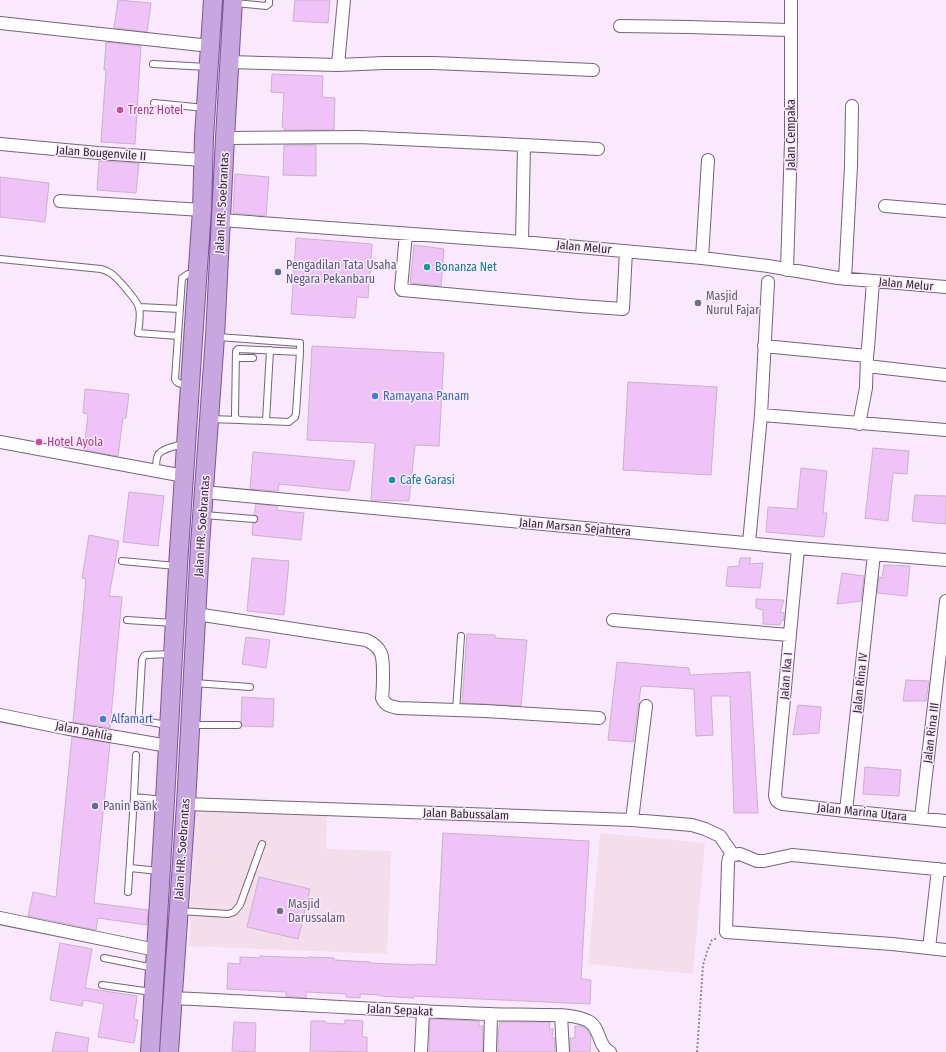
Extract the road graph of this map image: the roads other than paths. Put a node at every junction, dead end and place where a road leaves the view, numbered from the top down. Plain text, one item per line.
1 (213, 0) edge
2 (269, 0) edge
3 (344, 0) edge
4 (791, 0) edge
5 (233, 2) edge
6 (0, 23) edge
7 (620, 26) dead end
8 (790, 30) junction
9 (210, 46) junction
10 (229, 62) junction
11 (153, 64) dead end
12 (338, 65) junction
13 (209, 67) junction
14 (593, 70) dead end
15 (154, 103) dead end
16 (852, 106) dead end
17 (206, 108) junction
18 (225, 138) junction
19 (0, 144) edge
20 (524, 145) junction
21 (598, 149) dead end
22 (203, 160) junction
23 (708, 160) dead end
24 (60, 201) dead end
25 (885, 206) dead end
26 (202, 210) junction
27 (946, 212) edge
28 (221, 220) junction
29 (406, 234) junction
30 (522, 242) junction
31 (626, 251) junction
32 (702, 258) junction
33 (0, 259) edge
34 (788, 270) junction
35 (198, 274) junction
36 (844, 279) junction
37 (873, 281) junction
38 (768, 282) dead end
39 (946, 287) edge
40 (140, 307) junction
41 (180, 309) junction
42 (178, 336) junction
43 (214, 337) junction
44 (764, 346) junction
45 (270, 350) junction
46 (300, 352) junction
47 (236, 358) junction
48 (253, 358) dead end
49 (867, 361) junction
50 (946, 375) edge
51 (190, 385) junction
52 (760, 415) junction
53 (209, 418) junction
54 (239, 420) junction
55 (266, 421) junction
56 (859, 424) junction
57 (946, 430) edge
58 (0, 442) edge
59 (186, 443) junction
60 (156, 471) junction
61 (184, 476) junction
62 (204, 492) junction
63 (202, 515) junction
64 (254, 519) dead end
65 (749, 543) junction
66 (798, 548) junction
67 (874, 554) junction
68 (946, 560) edge
69 (122, 561) dead end
70 (178, 566) junction
71 (946, 601) edge
72 (196, 614) junction
73 (128, 620) dead end
74 (614, 620) dead end
75 (175, 623) junction
76 (789, 634) junction
77 (461, 636) dead end
78 (173, 654) junction
79 (250, 687) dead end
80 (192, 690) junction
81 (171, 695) junction
82 (646, 706) dead end
83 (456, 711) junction
84 (0, 715) edge
85 (599, 718) dead end
86 (169, 725) junction
87 (190, 725) junction
88 (238, 725) dead end
89 (168, 746) junction
90 (189, 747) junction
91 (136, 755) dead end
92 (134, 797) junction
93 (165, 800) junction
94 (778, 802) joint
95 (186, 804) junction
96 (846, 811) junction
97 (921, 818) junction
98 (632, 820) junction
99 (946, 821) edge
100 (262, 844) dead end
101 (734, 855) junction
102 (130, 868) junction
103 (942, 869) edge
104 (161, 871) junction
105 (128, 892) dead end
106 (178, 911) junction
107 (0, 918) edge
108 (929, 948) junction
109 (156, 950) junction
110 (946, 950) edge
111 (104, 958) dead end
112 (156, 969) junction
113 (102, 984) dead end
114 (154, 992) junction
115 (172, 998) junction
116 (423, 1011) junction
117 (491, 1014) junction
118 (562, 1015) junction
119 (150, 1052) edge
120 (169, 1052) edge
121 (421, 1052) edge
122 (490, 1052) edge
123 (563, 1052) edge
124 (610, 1052) edge

1 - 9 main road, Jalan HR. Soebrantas
2 - 5 lane
3 - 12 street
4 - 8 street, Jalan Cempaka
5 - 10 main road, Jalan HR. Soebrantas
6 - 9 street
7 - 8 street
8 - 34 street, Jalan Cempaka
9 - 13 main road, Jalan HR. Soebrantas
10 - 12 street
10 - 18 main road, Jalan HR. Soebrantas
11 - 13 lane
12 - 14 street
13 - 17 main road, Jalan HR. Soebrantas
15 - 17 lane
16 - 36 street
17 - 22 main road, Jalan HR. Soebrantas
18 - 20 street
18 - 28 main road, Jalan HR. Soebrantas
19 - 22 street, Jalan Bougenvile II
20 - 21 street
20 - 30 street
22 - 26 main road, Jalan HR. Soebrantas
23 - 32 street
24 - 26 street
25 - 27 street
26 - 35 main road, Jalan HR. Soebrantas
28 - 29 street, Jalan Melur
28 - 43 main road, Jalan HR. Soebrantas
29 - 30 street, Jalan Melur
29 - 31 street
30 - 31 street, Jalan Melur
31 - 32 street, Jalan Melur
32 - 34 street, Jalan Melur
33 - 40 lane
34 - 36 street, Jalan Melur
35 - 41 lane
35 - 51 main road, Jalan HR. Soebrantas
36 - 37 street, Jalan Melur
37 - 39 street, Jalan Melur
37 - 49 street
38 - 44 street
40 - 41 lane
40 - 42 lane
41 - 42 lane
42 - 51 lane
43 - 46 lane
43 - 53 main road, Jalan HR. Soebrantas
44 - 49 street
44 - 52 street
45 - 46 lane
45 - 47 lane
45 - 55 lane
46 - 55 lane
47 - 48 lane
47 - 54 lane
49 - 50 street
49 - 56 street
51 - 59 main road, Jalan HR. Soebrantas
52 - 56 street
52 - 65 street
53 - 54 lane
53 - 62 main road, Jalan HR. Soebrantas
54 - 55 lane
56 - 57 street
58 - 60 street
59 - 60 lane
59 - 61 main road, Jalan HR. Soebrantas
60 - 61 street
61 - 70 main road, Jalan HR. Soebrantas
62 - 63 main road, Jalan HR. Soebrantas
62 - 65 street, Jalan Marsan Sejahtera
63 - 64 lane
63 - 72 main road, Jalan HR. Soebrantas
65 - 66 street, Jalan Marsan Sejahtera
66 - 67 street, Jalan Marsan Sejahtera
66 - 76 street, Jalan Ika I
67 - 68 street, Jalan Marsan Sejahtera
67 - 96 street, Jalan Rina IV
69 - 70 lane
70 - 75 main road, Jalan HR. Soebrantas
71 - 97 street, Jalan Rina III
72 - 80 main road, Jalan HR. Soebrantas
72 - 83 street
73 - 75 lane
74 - 76 street
75 - 78 main road, Jalan HR. Soebrantas
76 - 94 street, Jalan Ika I
77 - 83 lane
78 - 81 main road, Jalan HR. Soebrantas
78 - 86 lane
79 - 80 lane
80 - 81 main road
80 - 87 main road, Jalan HR. Soebrantas
81 - 86 main road, Jalan HR. Soebrantas
82 - 98 street
83 - 85 street
84 - 89 street, Jalan Dahlia
86 - 89 main road, Jalan HR. Soebrantas
87 - 88 lane
87 - 90 main road, Jalan HR. Soebrantas
89 - 90 main road
89 - 93 main road, Jalan HR. Soebrantas
90 - 95 main road, Jalan HR. Soebrantas
91 - 92 lane
92 - 93 lane
92 - 102 lane
93 - 104 main road, Jalan HR. Soebrantas
94 - 96 street, Jalan Marina Utara
95 - 98 street, Jalan Babussalam
95 - 106 main road, Jalan HR. Soebrantas
96 - 97 street, Jalan Marina Utara
97 - 99 street, Jalan Marina Utara
98 - 101 street, Jalan Babussalam
100 - 106 lane
101 - 103 street
101 - 108 street
102 - 104 lane
102 - 105 lane
103 - 108 street
104 - 109 main road, Jalan HR. Soebrantas
106 - 115 main road, Jalan HR. Soebrantas
107 - 109 street
108 - 110 street
109 - 112 main road, Jalan HR. Soebrantas
111 - 112 lane
112 - 114 main road, Jalan HR. Soebrantas
113 - 114 lane
114 - 119 main road, Jalan HR. Soebrantas
115 - 116 street, Jalan Sepakat
115 - 120 main road, Jalan HR. Soebrantas
116 - 117 street, Jalan Sepakat
116 - 121 street
117 - 118 street, Jalan Sepakat
117 - 122 street
118 - 123 street
118 - 124 street, Jalan Sepakat

